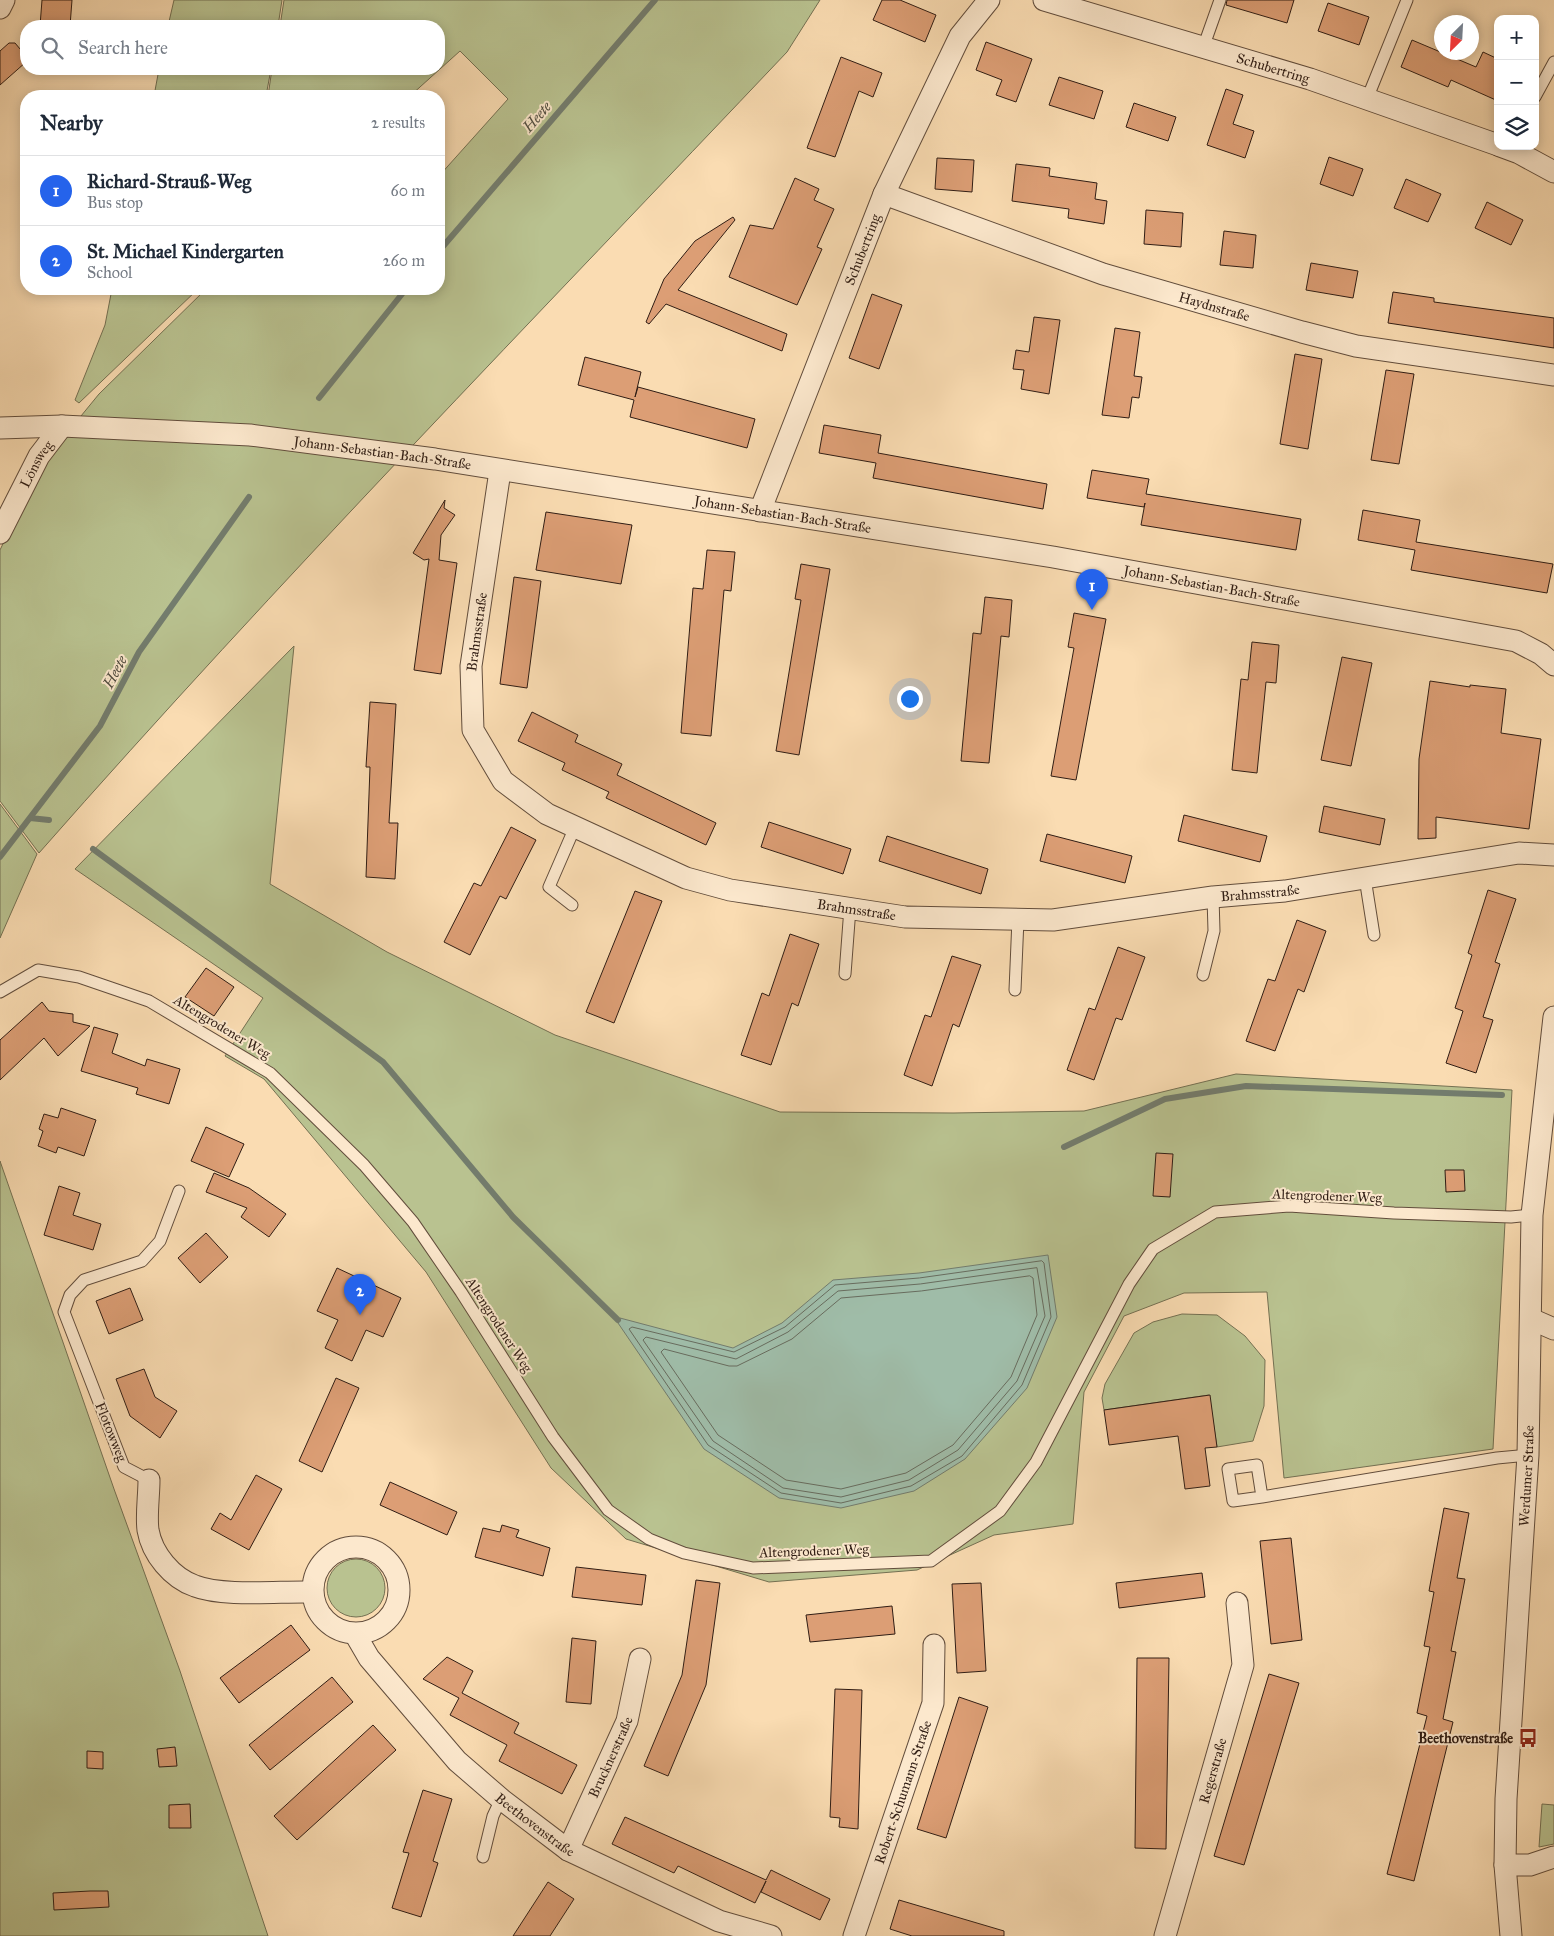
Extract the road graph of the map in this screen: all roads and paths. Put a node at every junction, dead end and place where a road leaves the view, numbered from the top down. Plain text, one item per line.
1 (4, 0) edge
2 (989, 0) edge
3 (1044, 0) edge
4 (1220, 0) edge
5 (1407, 0) edge
6 (0, 8) edge
7 (1203, 48) junction
8 (1554, 62) edge
9 (1539, 90) edge
10 (1367, 99) junction
11 (1494, 143) edge
12 (1510, 150) edge
13 (1554, 172) edge
14 (884, 194) junction
15 (1554, 375) edge
16 (62, 426) junction
17 (0, 428) edge
18 (500, 471) junction
19 (760, 511) junction
20 (0, 533) edge
21 (1554, 665) edge
22 (574, 827) junction
23 (1554, 855) edge
24 (1365, 878) junction
25 (1214, 897) junction
26 (572, 905) dead end
27 (850, 908) junction
28 (1018, 919) junction
29 (1374, 935) dead end
30 (845, 974) dead end
31 (1203, 975) dead end
32 (1015, 990) dead end
33 (0, 992) edge
34 (1554, 1017) edge
35 (179, 1191) dead end
36 (1532, 1215) junction
37 (1530, 1319) junction
38 (1554, 1330) edge
39 (1528, 1455) junction
40 (149, 1480) joint
41 (1262, 1497) dead end
42 (312, 1592) junction
43 (1237, 1603) dead end
44 (355, 1634) junction
45 (934, 1644) dead end
46 (640, 1659) dead end
47 (500, 1799) junction
48 (568, 1850) junction
49 (483, 1856) dead end
50 (1554, 1856) edge
51 (1505, 1865) junction
52 (771, 1936) edge
53 (854, 1936) edge
54 (1165, 1936) edge
55 (1511, 1936) edge

1 - 6 street
2 - 14 street, Schubertring
3 - 7 street, Schubertring
4 - 7 lane
5 - 10 lane
7 - 10 street, Schubertring
8 - 9 lane
10 - 11 street, Schubertring
12 - 13 street, Schubertring
14 - 15 street, Haydnstraße
14 - 19 street, Schubertring
16 - 17 street, Johann-Sebastian-Bach-Straße
16 - 18 street, Johann-Sebastian-Bach-Straße
16 - 20 street, Lönsweg
18 - 19 street, Johann-Sebastian-Bach-Straße
18 - 22 street, Brahmsstraße
19 - 21 street, Johann-Sebastian-Bach-Straße
22 - 26 lane
22 - 27 street, Brahmsstraße
23 - 24 street, Brahmsstraße
24 - 25 street, Brahmsstraße
24 - 29 lane
25 - 28 street, Brahmsstraße
25 - 31 lane
27 - 28 street, Brahmsstraße
27 - 30 lane
28 - 32 lane
33 - 36 lane, Altengrodener Weg
34 - 36 street, Werdumer Straße
35 - 40 lane, Flotowweg
36 - 37 street, Werdumer Straße
37 - 38 street
37 - 39 street, Werdumer Straße
39 - 41 lane
39 - 51 street, Werdumer Straße
40 - 42 street, Flotowweg
42 - 44 street
42 - 44 street
43 - 54 street, Regerstraße
44 - 47 street, Beethovenstraße
45 - 53 street, Robert-Schumann-Straße
46 - 48 street, Brucknerstraße
47 - 48 street, Beethovenstraße
47 - 49 lane
48 - 52 street, Beethovenstraße
50 - 51 street
51 - 55 street, Werdumer Straße

